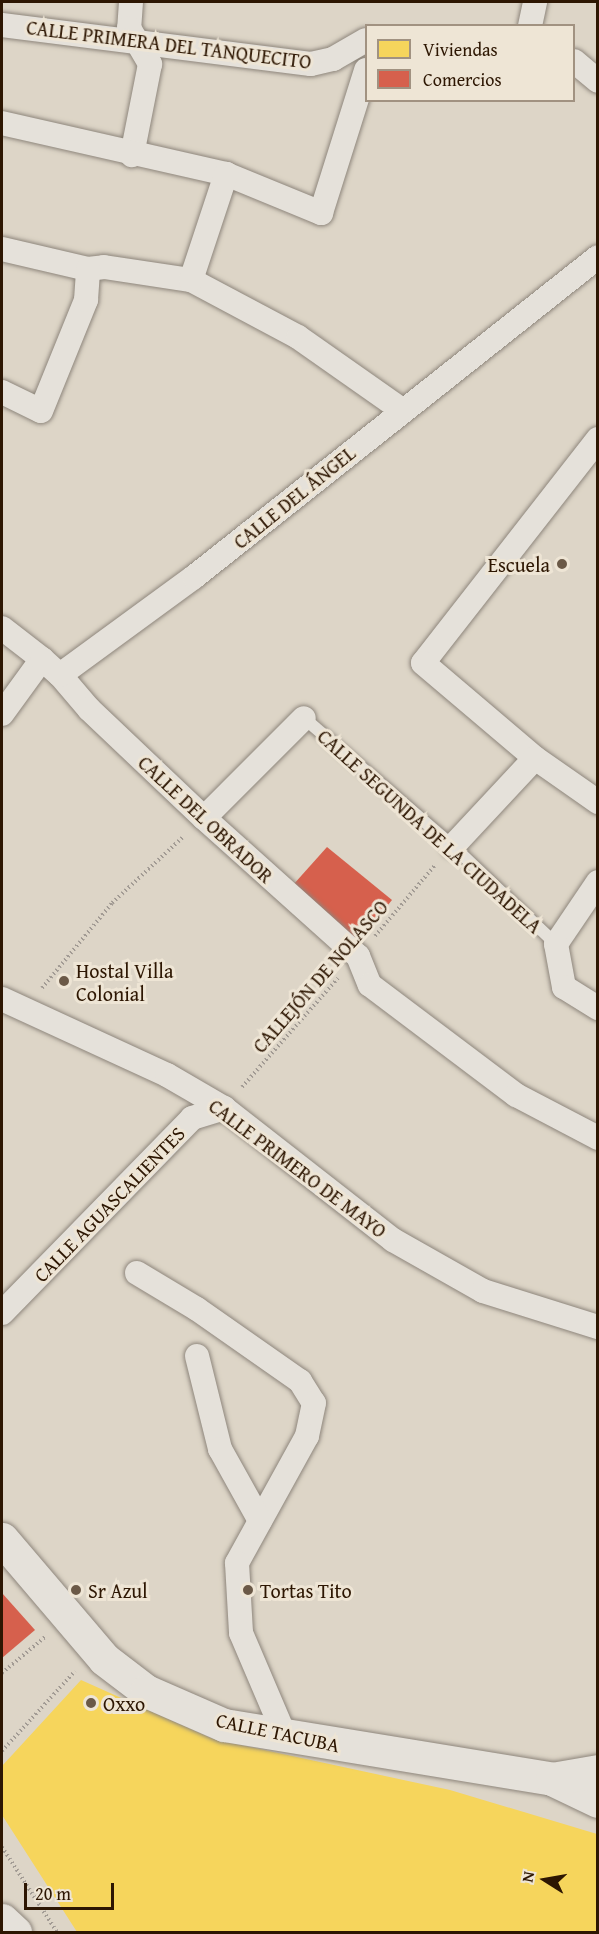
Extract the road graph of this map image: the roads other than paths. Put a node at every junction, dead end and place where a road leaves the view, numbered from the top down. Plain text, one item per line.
1 (131, 2) edge
2 (535, 2) edge
3 (530, 24) edge
4 (2, 25) edge
5 (365, 41) edge
6 (140, 44) junction
7 (575, 63) edge
8 (365, 73) edge
9 (597, 81) edge
10 (2, 123) edge
11 (132, 155) junction
12 (226, 174) junction
13 (2, 249) edge
14 (597, 257) edge
15 (88, 269) junction
16 (191, 280) junction
17 (2, 392) edge
18 (402, 410) junction
19 (597, 439) edge
20 (2, 628) edge
21 (42, 658) junction
22 (60, 675) junction
23 (2, 714) edge
24 (304, 718) joint
25 (534, 758) junction
26 (597, 802) edge
27 (204, 818) junction
28 (453, 846) junction
29 (597, 882) edge
30 (556, 944) junction
31 (2, 999) edge
32 (597, 1008) edge
33 (224, 1108) junction
34 (597, 1138) edge
35 (137, 1273) dead end
36 (2, 1313) edge
37 (597, 1327) edge
38 (197, 1356) dead end
39 (260, 1521) junction
40 (2, 1539) edge
41 (285, 1736) junction
42 (597, 1771) edge
43 (552, 1779) junction
44 (597, 1801) edge
45 (2, 1920) edge
46 (15, 1932) edge

1 - 6 street
2 - 3 street
4 - 6 street, CALLE PRIMERA DEL TANQUECITO
5 - 6 street, CALLE PRIMERA DEL TANQUECITO
6 - 11 street
7 - 9 street
8 - 12 street
10 - 11 street
11 - 12 street
12 - 16 street
13 - 15 street
14 - 18 street, CALLE DEL ÁNGEL
15 - 16 street
15 - 17 street
16 - 18 street
18 - 22 street, CALLE DEL ÁNGEL
19 - 25 street
20 - 21 street
21 - 22 street
21 - 23 street
22 - 27 street, CALLE DEL OBRADOR
24 - 27 street
24 - 28 lane, CALLE SEGUNDA DE LA CIUDADELA
25 - 26 street
25 - 28 street
27 - 34 street, CALLE DEL OBRADOR
28 - 30 lane, CALLE SEGUNDA DE LA CIUDADELA
29 - 30 street
30 - 32 street
31 - 33 street, CALLE PRIMERO DE MAYO
33 - 36 street, CALLE AGUASCALIENTES
33 - 37 street, CALLE PRIMERO DE MAYO
35 - 39 street
38 - 39 street
39 - 41 street
40 - 41 street, CALLE TACUBA
41 - 43 street, CALLE TACUBA
42 - 43 street
43 - 44 street
45 - 46 street

